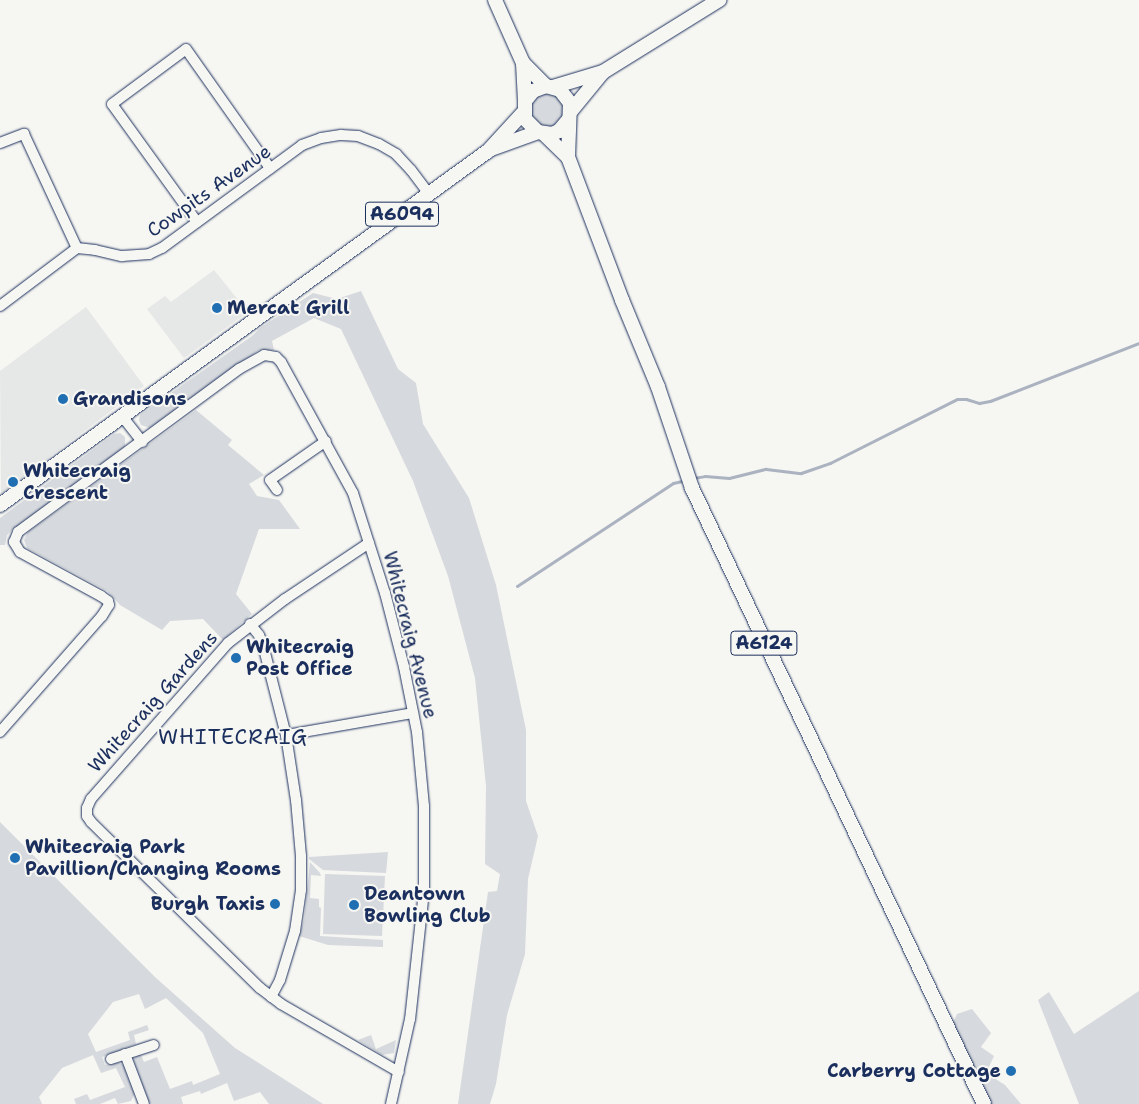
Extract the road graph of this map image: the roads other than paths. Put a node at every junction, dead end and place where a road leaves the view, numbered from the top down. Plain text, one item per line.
1 (495, 0) edge
2 (719, 0) edge
3 (523, 63) junction
4 (603, 72) junction
5 (550, 87) junction
6 (524, 107) junction
7 (570, 115) junction
8 (541, 133) junction
9 (0, 143) edge
10 (488, 150) junction
11 (568, 157) junction
12 (270, 168) junction
13 (429, 194) junction
14 (196, 222) junction
15 (77, 248) junction
16 (0, 306) edge
17 (122, 416) junction
18 (326, 441) junction
19 (142, 442) junction
20 (277, 490) dead end
21 (0, 505) edge
22 (369, 542) junction
23 (250, 624) junction
24 (413, 713) junction
25 (0, 732) edge
26 (286, 735) junction
27 (271, 997) junction
28 (154, 1045) dead end
29 (125, 1054) junction
30 (111, 1059) dead end
31 (399, 1072) junction
32 (142, 1103) edge
33 (391, 1104) edge
34 (984, 1104) edge

1 - 3 main road
2 - 4 main road
3 - 5 main road
3 - 6 main road
4 - 5 main road
4 - 7 main road
5 - 6 main road
5 - 7 main road
6 - 8 main road
6 - 10 main road, A6094
7 - 8 main road
7 - 11 main road, A6124
8 - 10 main road, A6094
8 - 11 main road, A6124
9 - 15 street
10 - 13 main road, A6094
11 - 34 main road, A6124
12 - 13 street, Cowpits Avenue
12 - 14 street, Cowpits Avenue
12 - 14 street
13 - 17 main road, A6094
14 - 15 street, Cowpits Avenue
15 - 16 street
17 - 19 street
17 - 21 main road, A6094
18 - 19 street, Whitecraig Avenue
18 - 20 street
18 - 22 street, Whitecraig Avenue
19 - 25 street
22 - 23 street, Whitecraig Gardens
22 - 24 street, Whitecraig Avenue
23 - 26 street
23 - 27 street, Whitecraig Gardens
24 - 26 street
24 - 31 street, Whitecraig Avenue
26 - 27 street
27 - 31 street
28 - 29 street
29 - 30 street
29 - 32 street
31 - 33 street, Whitecraig Avenue

